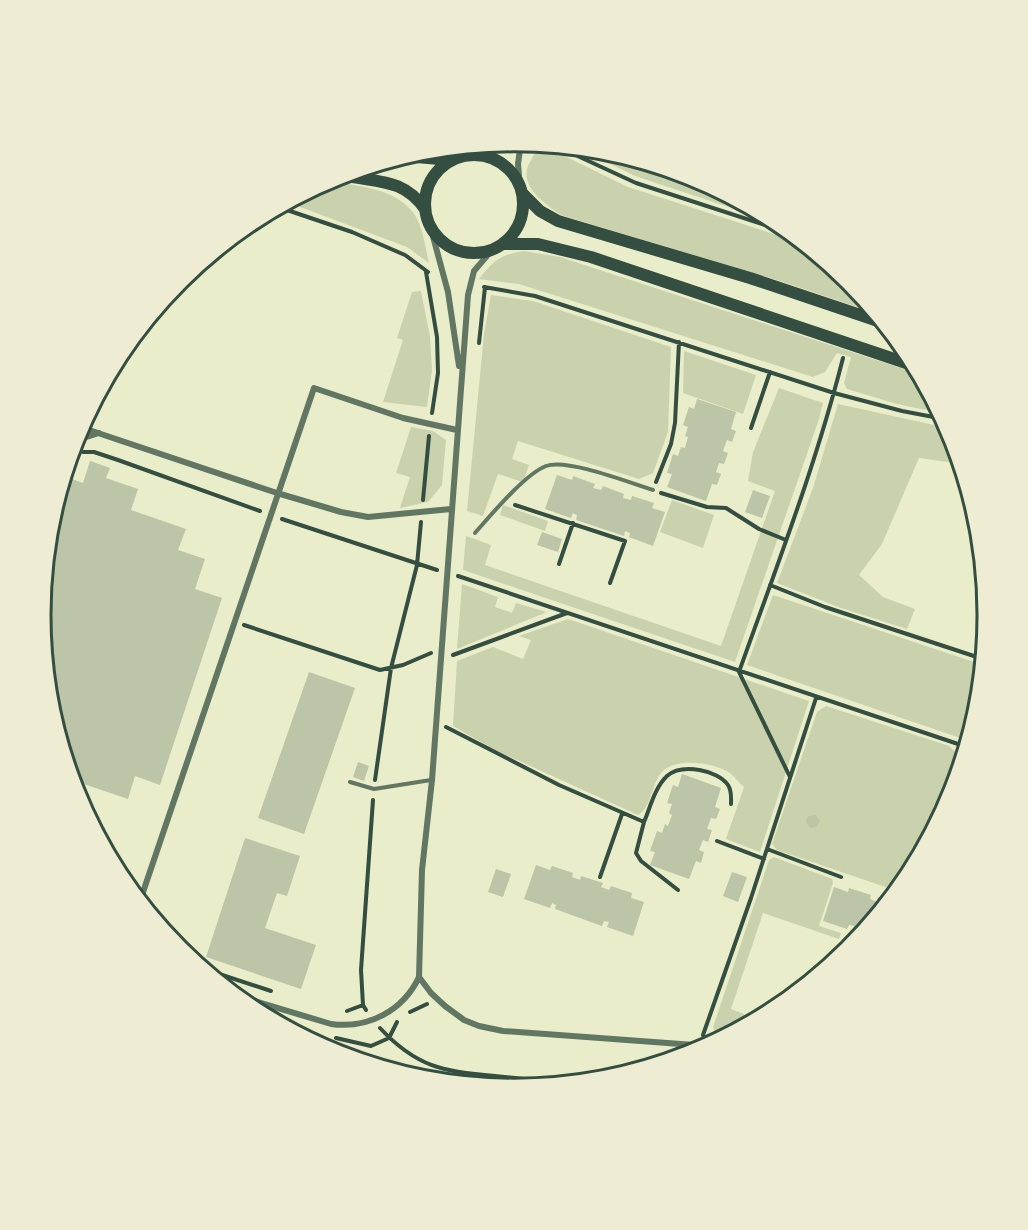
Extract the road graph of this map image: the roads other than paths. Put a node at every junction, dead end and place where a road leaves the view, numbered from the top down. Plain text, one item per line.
1 (520, 152) edge
2 (488, 153) edge
3 (467, 155) edge
4 (437, 159) edge
5 (452, 160) junction
6 (362, 178) edge
7 (521, 190) junction
8 (425, 209) junction
9 (431, 229) junction
10 (504, 244) junction
11 (492, 250) junction
12 (868, 318) edge
13 (901, 361) edge
14 (461, 375) junction
15 (90, 430) edge
16 (457, 430) junction
17 (99, 433) junction
18 (86, 437) edge
19 (653, 490) road end
20 (277, 493) junction
21 (452, 509) junction
22 (475, 533) dead end
23 (432, 780) junction
24 (350, 782) dead end
25 (143, 892) edge
26 (419, 977) junction
27 (263, 1004) edge
28 (687, 1044) edge

1 - 7 street
2 - 7 main road
3 - 5 main road
4 - 5 main road
5 - 8 main road
6 - 8 main road
7 - 10 main road
7 - 12 main road
8 - 9 main road
9 - 11 main road
9 - 14 street
10 - 11 main road
10 - 13 main road
11 - 14 street
14 - 16 street
15 - 17 street
16 - 20 street
16 - 21 street
17 - 18 street
17 - 20 street
19 - 22 lane
20 - 21 street
20 - 25 street
21 - 23 street
23 - 24 lane
23 - 26 street
26 - 27 street
26 - 28 street

